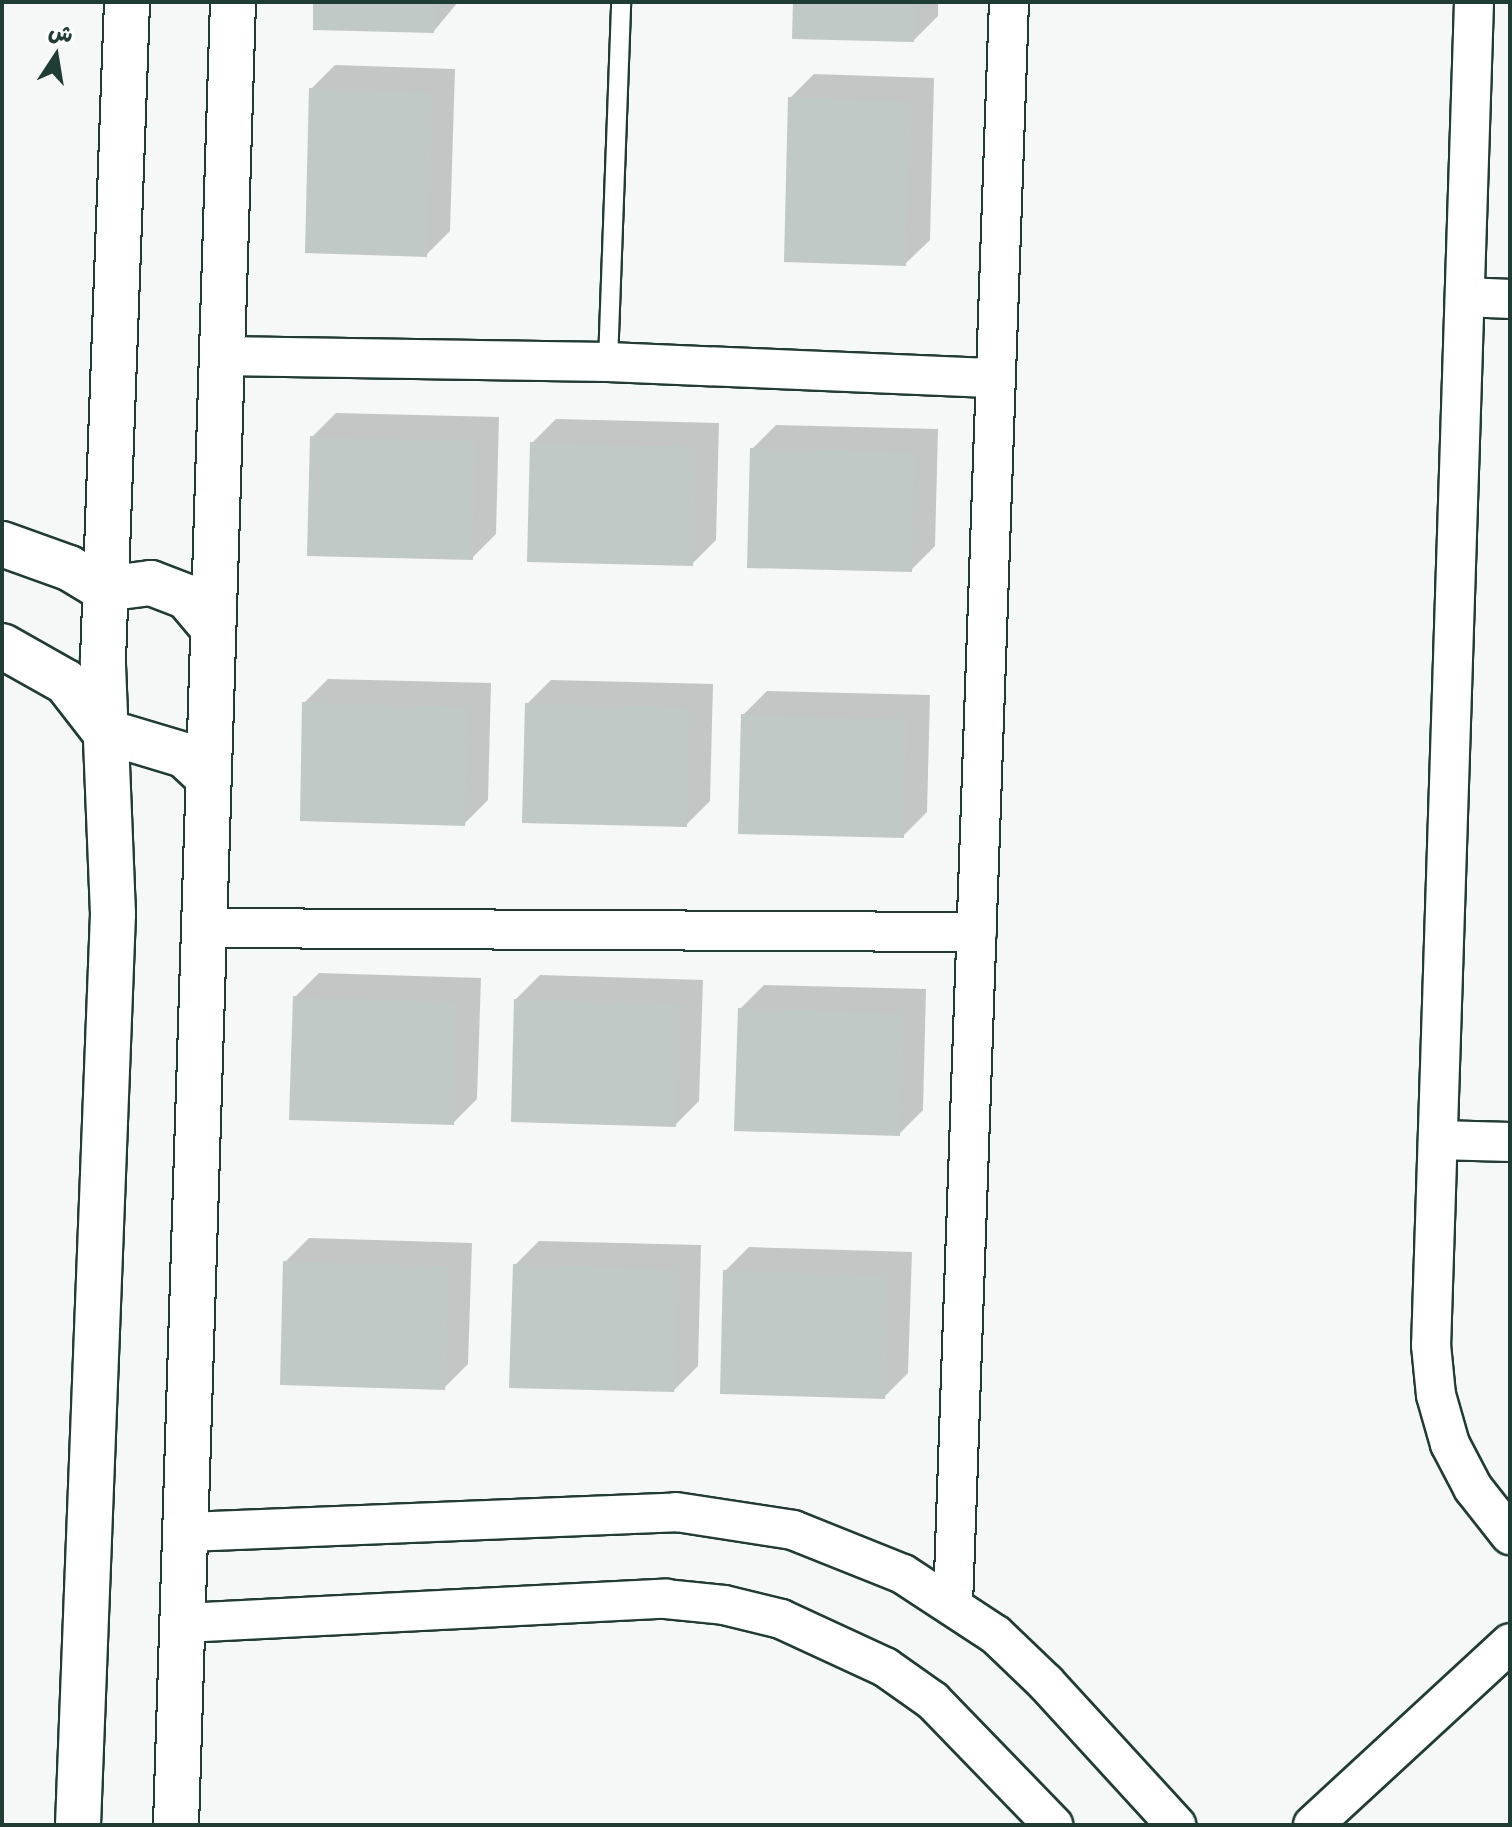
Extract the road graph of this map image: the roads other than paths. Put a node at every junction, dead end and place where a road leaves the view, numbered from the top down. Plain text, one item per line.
1 (127, 2) edge
2 (233, 2) edge
3 (621, 2) edge
4 (1009, 2) edge
5 (1474, 2) edge
6 (1465, 297) junction
7 (1510, 299) edge
8 (221, 356) junction
9 (608, 362) junction
10 (996, 378) junction
11 (2, 544) edge
12 (104, 589) junction
13 (213, 628) junction
14 (2, 646) edge
15 (104, 731) junction
16 (209, 778) junction
17 (205, 928) junction
18 (977, 932) junction
19 (1438, 1140) junction
20 (1510, 1142) edge
21 (187, 1532) junction
22 (1510, 1535) edge
23 (953, 1605) junction
24 (184, 1623) junction
25 (1510, 1643) edge
26 (78, 1825) edge
27 (176, 1825) edge
28 (1053, 1825) edge
29 (1176, 1825) edge
30 (1313, 1825) edge

1 - 12 street
2 - 8 street
3 - 9 lane
4 - 10 street
5 - 6 street
6 - 7 street
6 - 19 street
8 - 9 street
8 - 13 street
9 - 10 street
10 - 18 street
11 - 12 street
12 - 13 street
12 - 15 street
13 - 16 street
14 - 15 street
15 - 16 street
15 - 26 street
16 - 17 street
17 - 18 street
17 - 21 street
18 - 23 street
19 - 20 street
19 - 22 street
21 - 23 street
21 - 24 street
23 - 29 street
24 - 27 street
24 - 28 street
25 - 30 street

